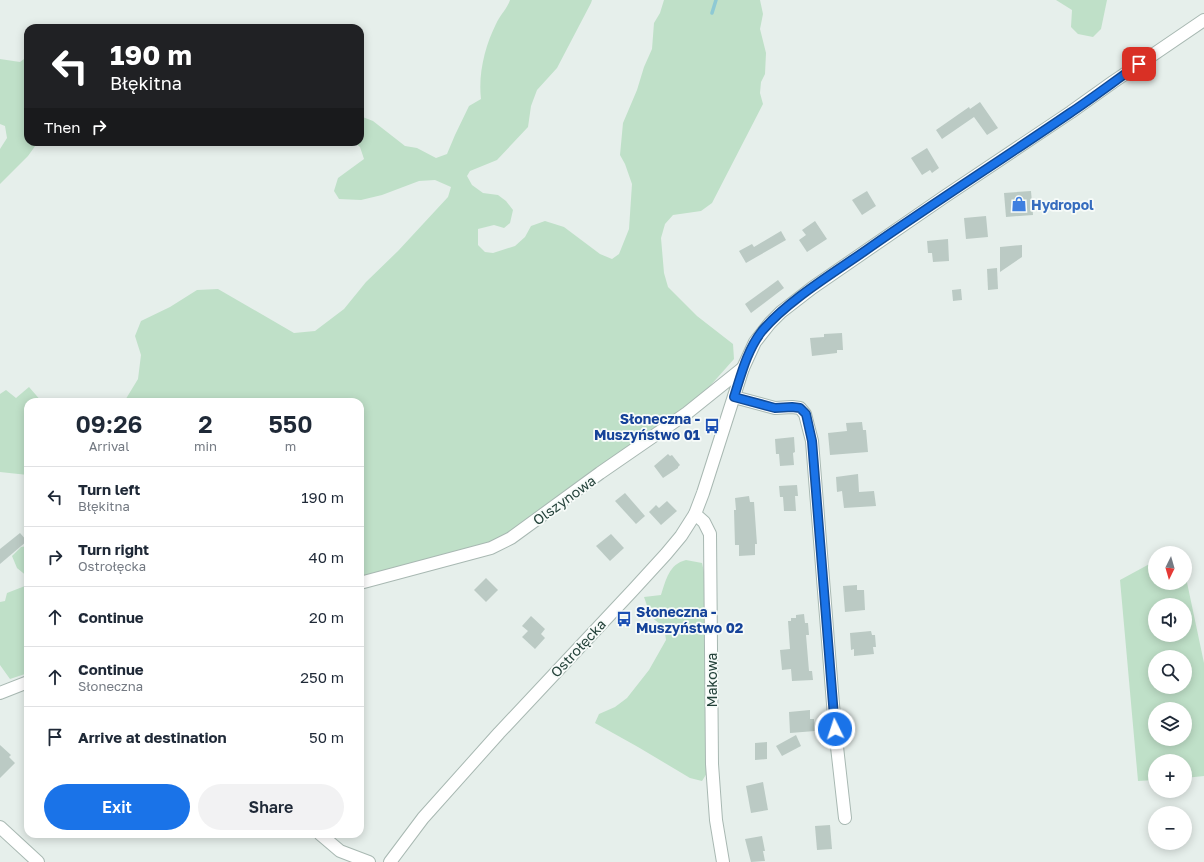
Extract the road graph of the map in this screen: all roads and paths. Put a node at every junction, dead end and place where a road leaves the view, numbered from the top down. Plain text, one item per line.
1 (1204, 20) edge
2 (743, 368) junction
3 (734, 397) junction
4 (694, 514) junction
5 (364, 582) edge
6 (24, 684) edge
7 (0, 693) edge
8 (845, 818) dead end
9 (0, 827) edge
10 (325, 838) edge
11 (340, 851) junction
12 (38, 862) edge
13 (348, 862) edge
14 (369, 862) edge
15 (390, 862) edge
16 (723, 862) edge

1 - 2 street, Ostrołęcka
2 - 3 street, Ostrołęcka
2 - 5 street, Olszynowa
3 - 4 street, Ostrołęcka
3 - 8 street
4 - 15 street, Ostrołęcka
4 - 16 street, Makowa
6 - 7 street
9 - 12 street
10 - 11 street
11 - 13 street
11 - 14 street

